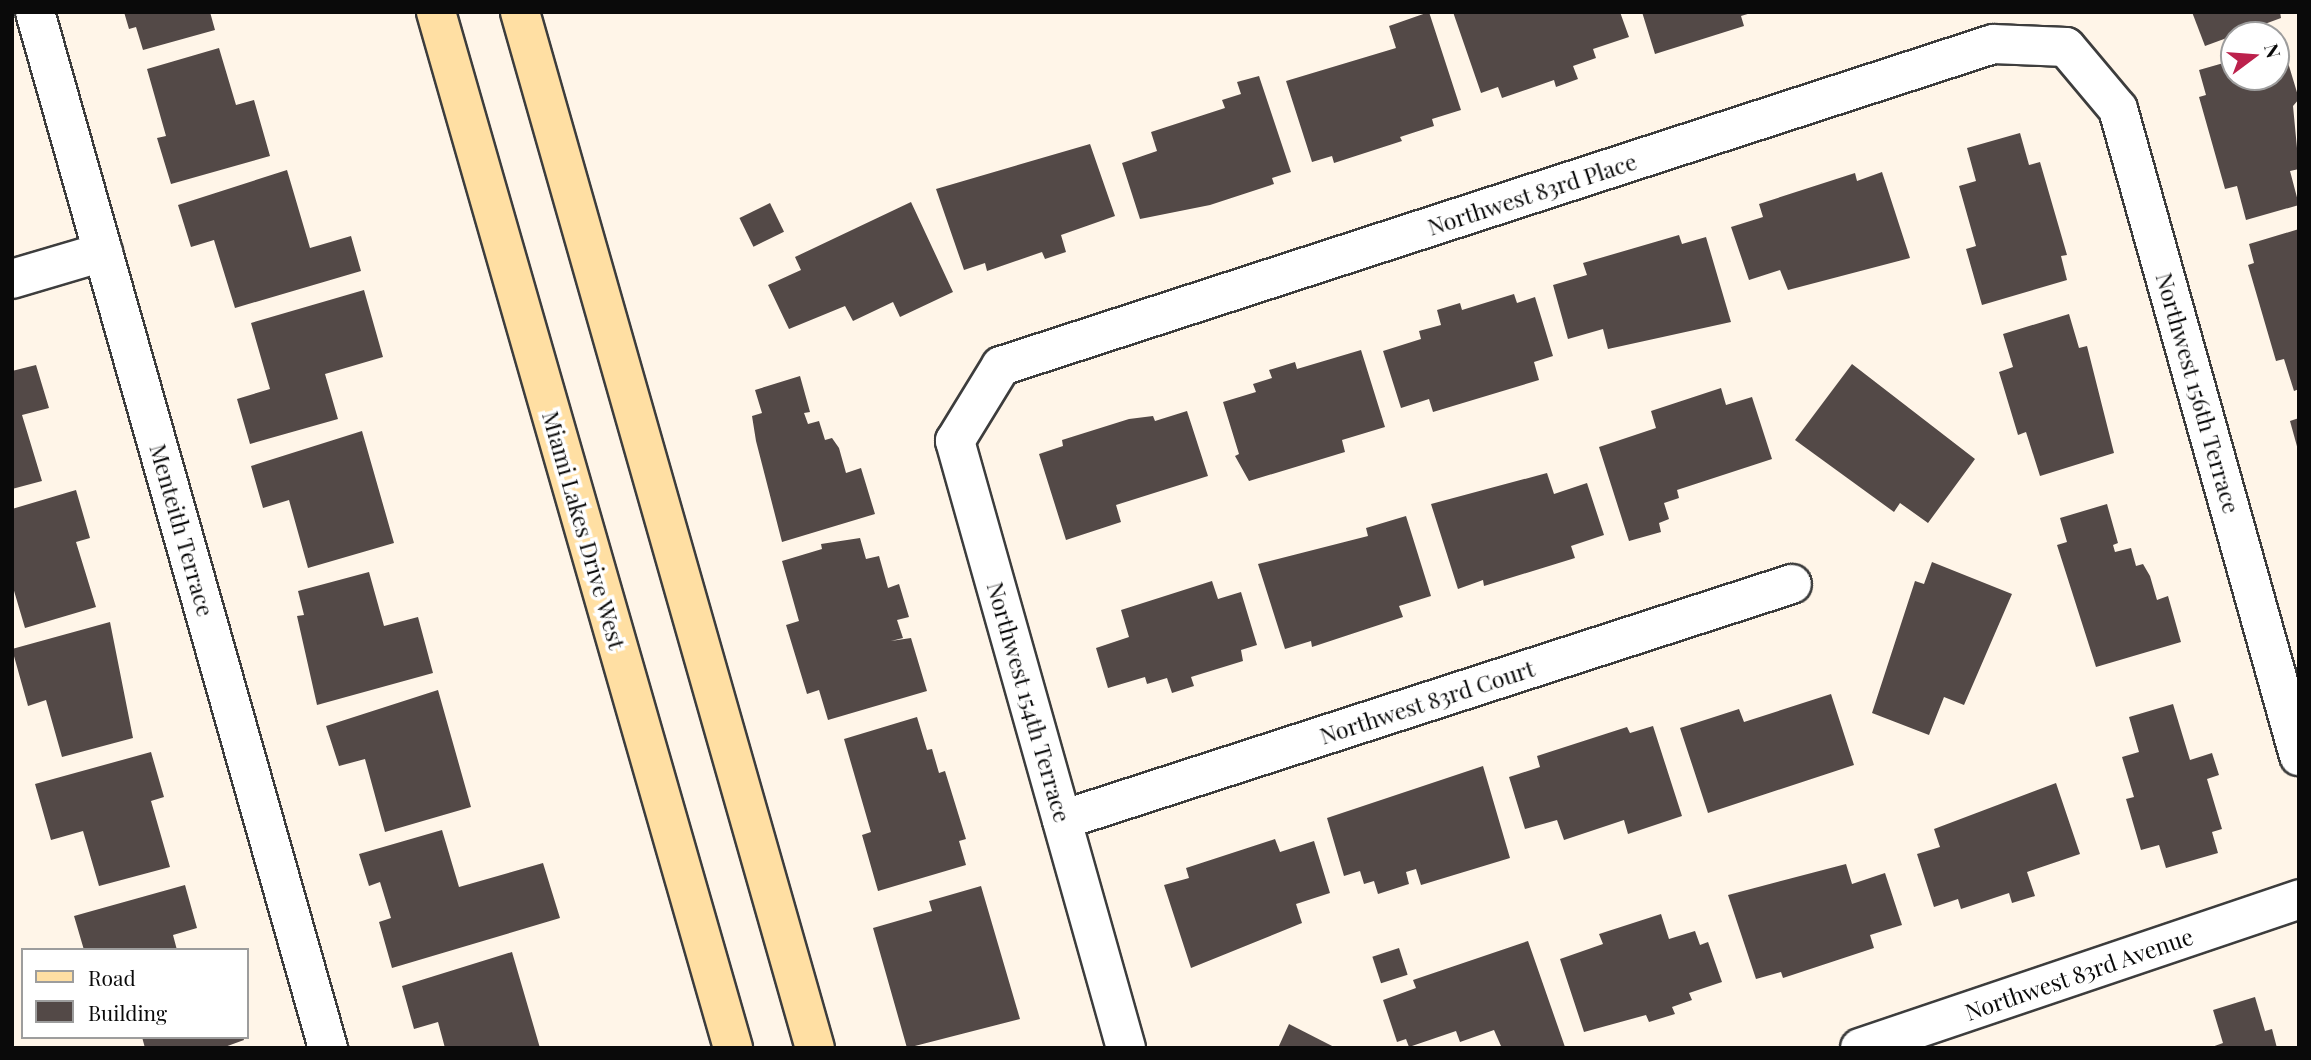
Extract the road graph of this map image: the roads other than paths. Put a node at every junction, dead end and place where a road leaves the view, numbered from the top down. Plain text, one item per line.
1 (35, 12) edge
2 (436, 12) edge
3 (520, 12) edge
4 (2066, 47) joint
5 (103, 252) junction
6 (12, 279) edge
7 (1001, 366) joint
8 (1791, 584) dead end
9 (2299, 756) edge
10 (1062, 820) junction
11 (2299, 900) edge
12 (328, 1048) edge
13 (733, 1048) edge
14 (815, 1048) edge
15 (1126, 1048) edge
16 (1860, 1048) edge

1 - 5 street, Menteith Terrace
2 - 13 main road, Miami Lakes Drive West
3 - 14 main road
4 - 7 street, Northwest 83rd Place
4 - 9 street, Northwest 156th Terrace
5 - 6 street
5 - 12 street, Menteith Terrace
7 - 10 street, Northwest 154th Terrace
8 - 10 street, Northwest 83rd Court
10 - 15 street, Northwest 154th Terrace
11 - 16 street, Northwest 83rd Avenue

